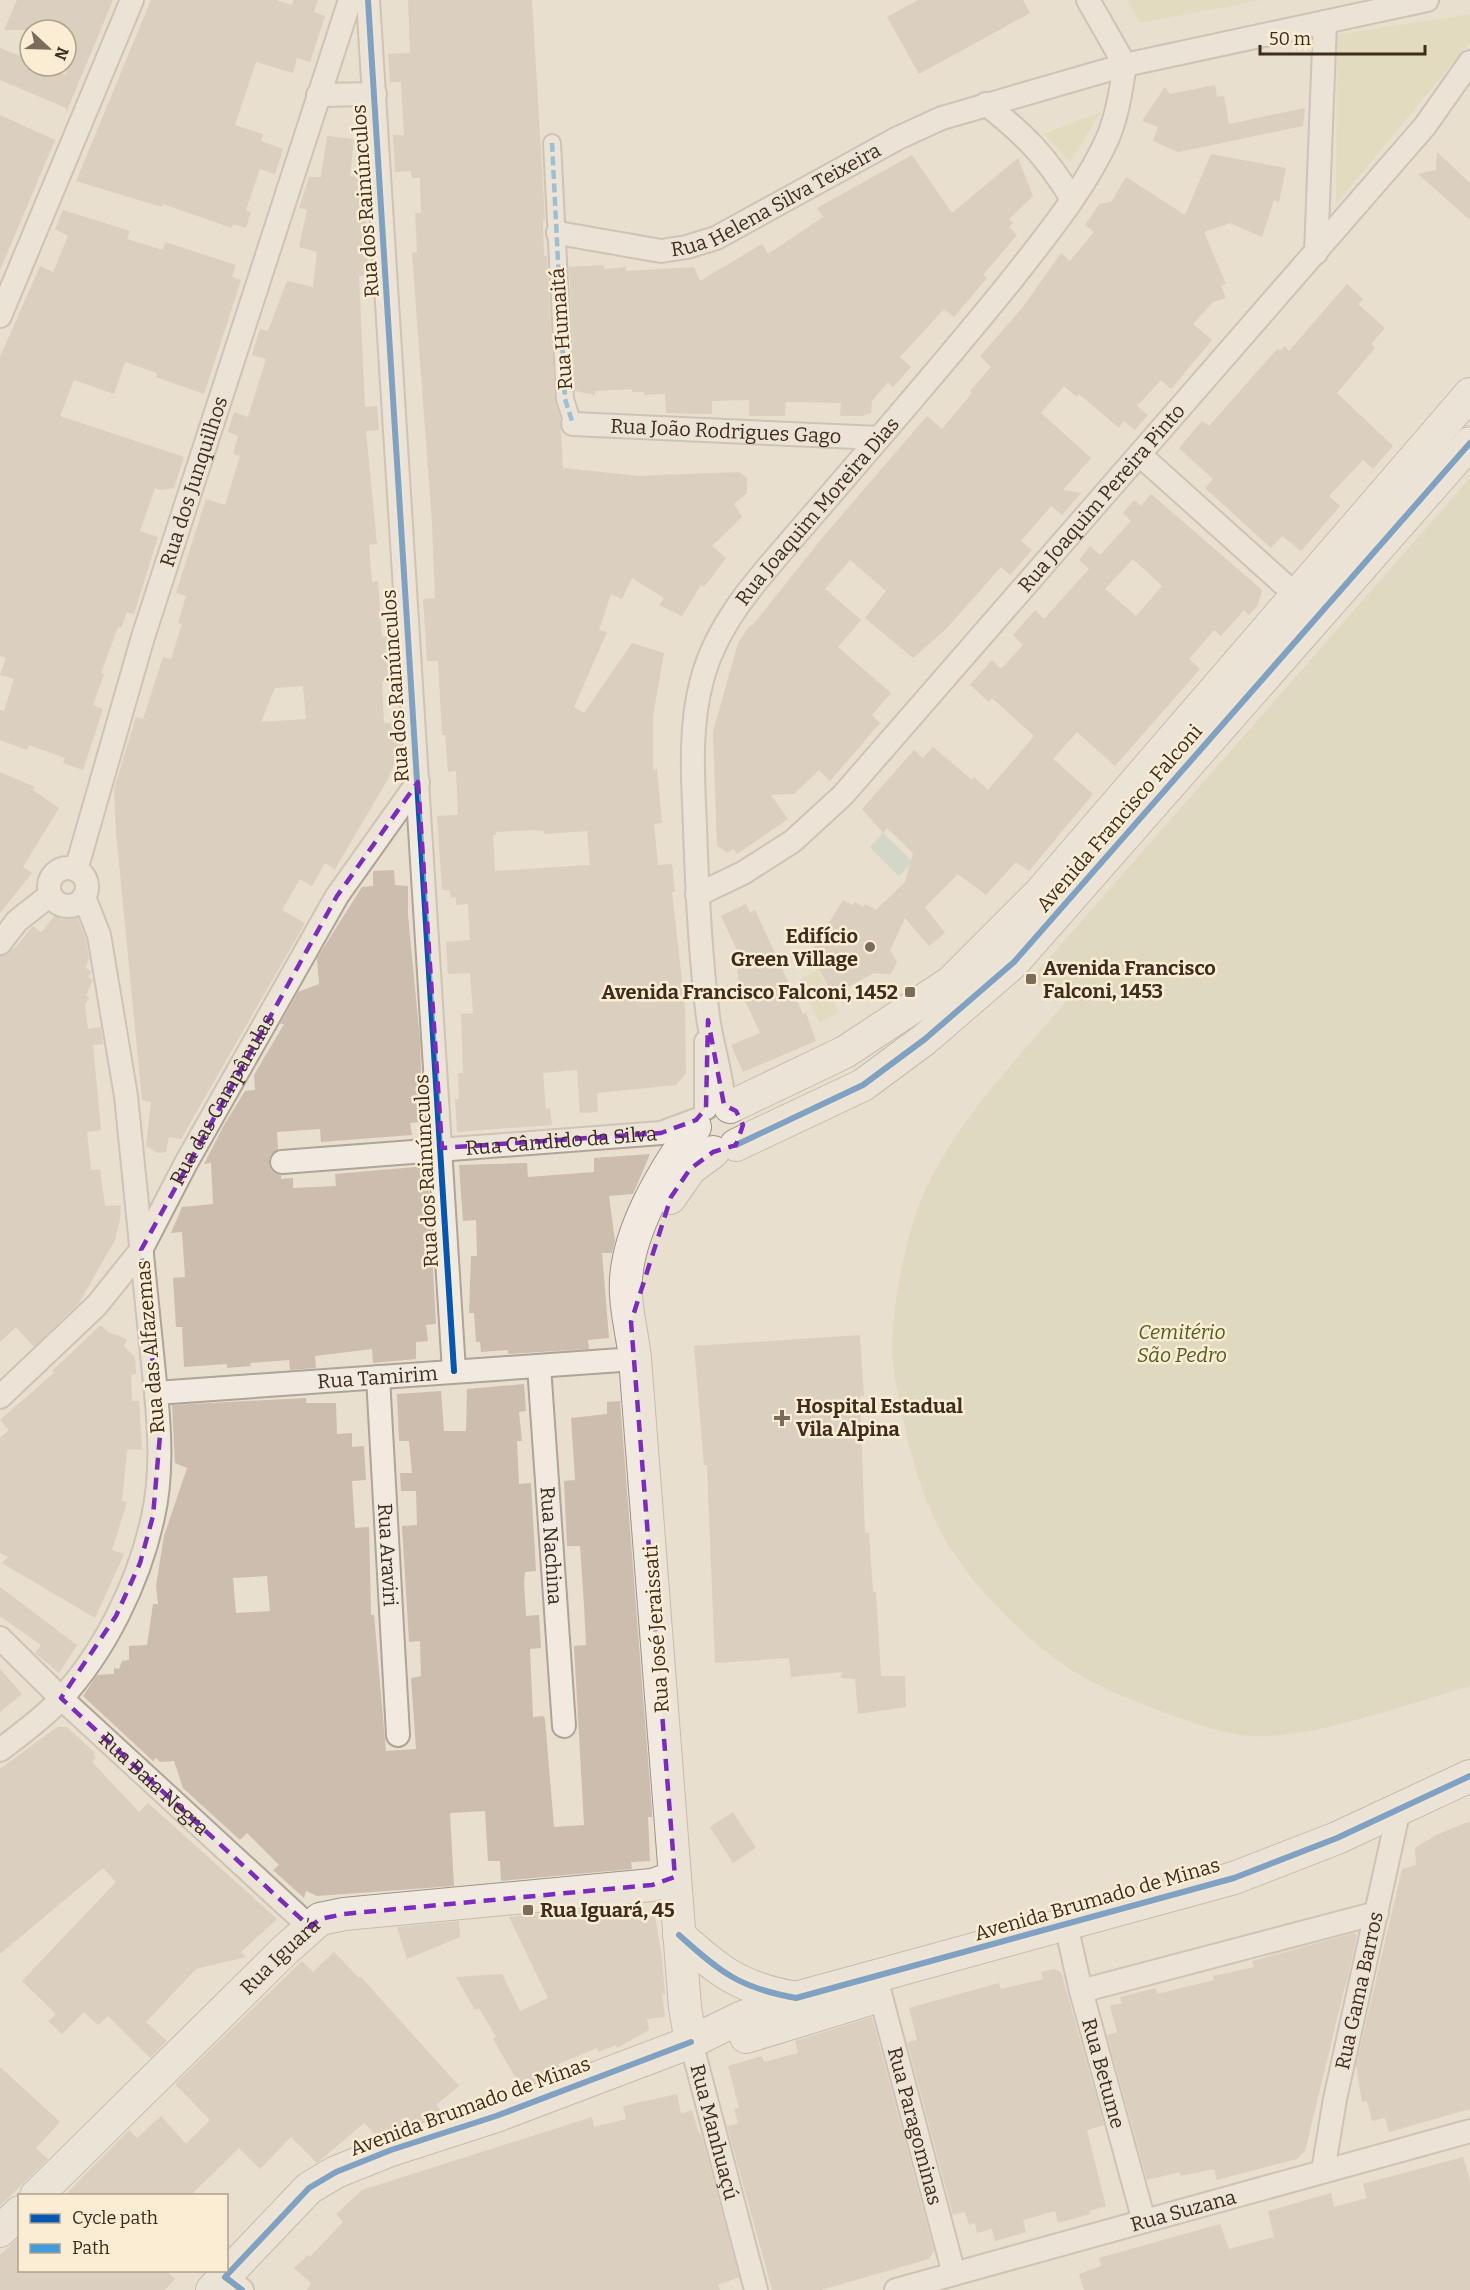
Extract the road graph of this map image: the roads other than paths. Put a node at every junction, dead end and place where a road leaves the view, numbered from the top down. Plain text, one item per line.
1 (132, 0) edge
2 (350, 0) edge
3 (368, 0) edge
4 (1088, 0) edge
5 (1427, 0) edge
6 (1325, 22) junction
7 (1470, 62) edge
8 (1125, 65) junction
9 (375, 94) junction
10 (318, 95) junction
11 (986, 104) junction
12 (552, 143) dead end
13 (1072, 200) junction
14 (558, 233) junction
15 (1316, 253) junction
16 (7, 283) edge
17 (0, 316) edge
18 (1470, 394) edge
19 (573, 424) joint
20 (879, 438) junction
21 (1470, 443) edge
22 (1140, 455) junction
23 (1295, 596) junction
24 (1320, 616) junction
25 (418, 782) junction
26 (76, 870) junction
27 (50, 895) junction
28 (697, 895) junction
29 (84, 897) junction
30 (0, 943) edge
31 (714, 1123) junction
32 (442, 1148) junction
33 (282, 1162) dead end
34 (141, 1250) junction
35 (631, 1322) joint
36 (635, 1359) junction
37 (539, 1366) junction
38 (454, 1371) junction
39 (378, 1377) junction
40 (156, 1393) junction
41 (0, 1397) edge
42 (0, 1638) edge
43 (61, 1698) junction
44 (564, 1726) dead end
45 (398, 1735) dead end
46 (0, 1750) edge
47 (1470, 1776) edge
48 (1470, 1799) edge
49 (1398, 1819) junction
50 (675, 1877) junction
51 (1377, 1913) junction
52 (310, 1927) junction
53 (1069, 1934) junction
54 (680, 1935) junction
55 (878, 1987) junction
56 (1082, 1991) junction
57 (796, 1998) junction
58 (692, 2043) junction
59 (1470, 2131) edge
60 (1323, 2171) junction
61 (38, 2194) edge
62 (18, 2214) edge
63 (1144, 2221) junction
64 (0, 2230) edge
65 (954, 2274) junction
66 (226, 2286) edge
67 (756, 2290) edge
68 (896, 2290) edge

1 - 16 street
2 - 10 street, Rua dos Junquilhos
3 - 9 street, Rua dos Rainúnculos
4 - 8 street
5 - 6 street, Rua Helena Silva Teixeira
6 - 8 street, Rua Helena Silva Teixeira
6 - 15 street
7 - 15 street, Rua Joaquim Pereira Pinto
8 - 11 street, Rua Helena Silva Teixeira
8 - 13 street, Rua Joaquim Moreira Dias
9 - 10 street
9 - 25 street, Rua dos Rainúnculos
10 - 26 street, Rua dos Junquilhos
11 - 13 street
11 - 14 street, Rua Helena Silva Teixeira
12 - 14 street, Rua Humaitá
13 - 20 street, Rua Joaquim Moreira Dias
14 - 19 street, Rua Humaitá
15 - 22 street, Rua Joaquim Pereira Pinto
16 - 17 street
18 - 23 main road, Avenida Francisco Falconi
19 - 20 street, Rua João Rodrigues Gago
20 - 28 street, Rua Joaquim Moreira Dias
21 - 24 main road, Avenida Francisco Falconi
22 - 23 street
22 - 28 street, Rua Joaquim Pereira Pinto
23 - 24 street
23 - 31 main road, Avenida Francisco Falconi
24 - 31 main road, Avenida Francisco Falconi
25 - 32 street, Rua dos Rainúnculos
25 - 34 street, Rua das Campânulas
26 - 27 street
26 - 29 street
27 - 29 street
27 - 30 street
28 - 31 street, Rua Joaquim Moreira Dias
29 - 34 street, Rua das Alfazemas
31 - 32 street, Rua Cândido da Silva
31 - 35 main road, Avenida Francisco Falconi
32 - 33 street, Rua Cândido da Silva
32 - 38 street, Rua dos Rainúnculos
34 - 40 street, Rua das Alfazemas
34 - 41 street, Rua das Campânulas
35 - 36 main road, Rua José Jeraissati
36 - 37 street, Rua Tamirim
36 - 50 main road, Rua José Jeraissati
37 - 38 street, Rua Tamirim
37 - 44 street, Rua Nachina
38 - 39 street, Rua Tamirim
39 - 40 street, Rua Tamirim
39 - 45 street, Rua Araviri
40 - 43 street, Rua das Alfazemas
42 - 43 street, Rua Baia Negra
43 - 46 street, Rua das Alfazemas
43 - 52 street, Rua Baia Negra
47 - 49 main road
48 - 49 main road
49 - 51 street, Rua Gama Barros
49 - 53 main road, Avenida Brumado de Minas
50 - 52 main road, Rua Iguará
50 - 54 main road, Rua José Jeraissati
51 - 56 street
51 - 60 street, Rua Gama Barros
52 - 61 main road, Rua Iguará
53 - 55 main road, Avenida Brumado de Minas
53 - 56 street, Rua Betume
54 - 57 main road
54 - 58 main road, Rua Manhuaçú
55 - 57 main road, Avenida Brumado de Minas
55 - 58 main road, Avenida Brumado de Minas
55 - 65 street, Rua Paragominas
56 - 63 street, Rua Betume
57 - 58 main road, Avenida Brumado de Minas
58 - 66 main road, Avenida Brumado de Minas
58 - 67 street, Rua Manhuaçú
59 - 60 street, Rua Suzana
60 - 63 street, Rua Suzana
62 - 64 main road
63 - 65 street, Rua Suzana
65 - 68 street, Rua Suzana

